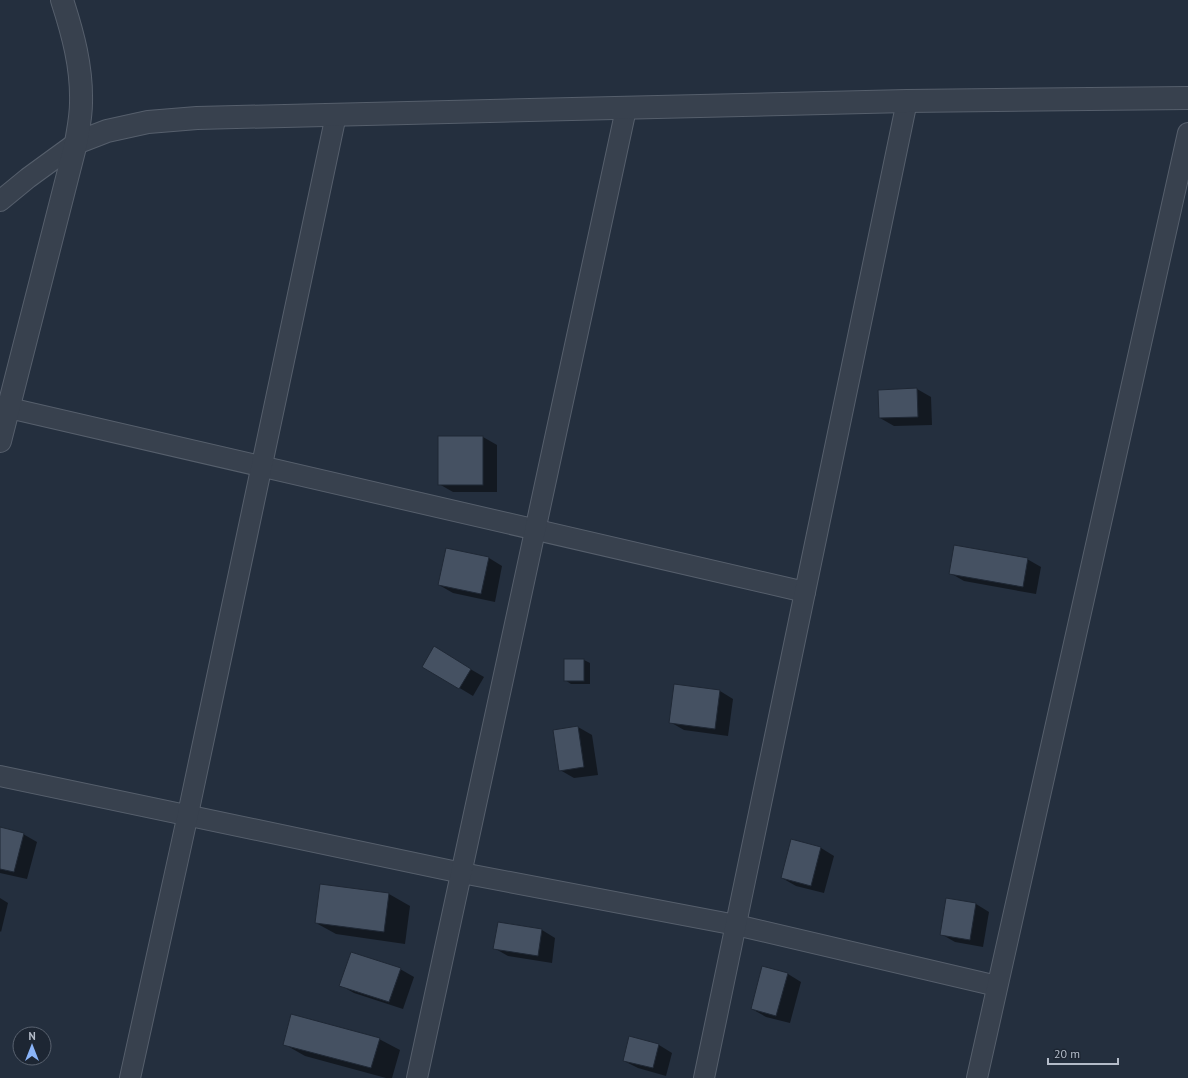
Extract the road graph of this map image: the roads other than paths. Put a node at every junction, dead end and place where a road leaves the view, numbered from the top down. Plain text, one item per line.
1 (62, 0) edge
2 (1188, 98) edge
3 (907, 101) junction
4 (626, 109) junction
5 (336, 115) junction
6 (1188, 133) edge
7 (76, 143) junction
8 (0, 202) edge
9 (9, 408) junction
10 (0, 441) edge
11 (261, 466) junction
12 (536, 529) junction
13 (805, 592) junction
14 (0, 776) edge
15 (188, 814) junction
16 (462, 873) junction
17 (736, 925) junction
18 (997, 986) junction
19 (130, 1078) edge
20 (417, 1078) edge
21 (704, 1078) edge
22 (977, 1078) edge

1 - 7 street
2 - 3 street
3 - 4 street
3 - 13 street
4 - 5 street
4 - 12 street
5 - 7 street
5 - 11 street
6 - 18 street
7 - 8 street
7 - 9 street
9 - 10 street
9 - 11 street
11 - 12 street
11 - 15 street
12 - 13 street
12 - 16 street
13 - 17 street
14 - 15 street
15 - 16 street
15 - 19 street
16 - 17 street
16 - 20 street
17 - 18 street
17 - 21 street
18 - 22 street

